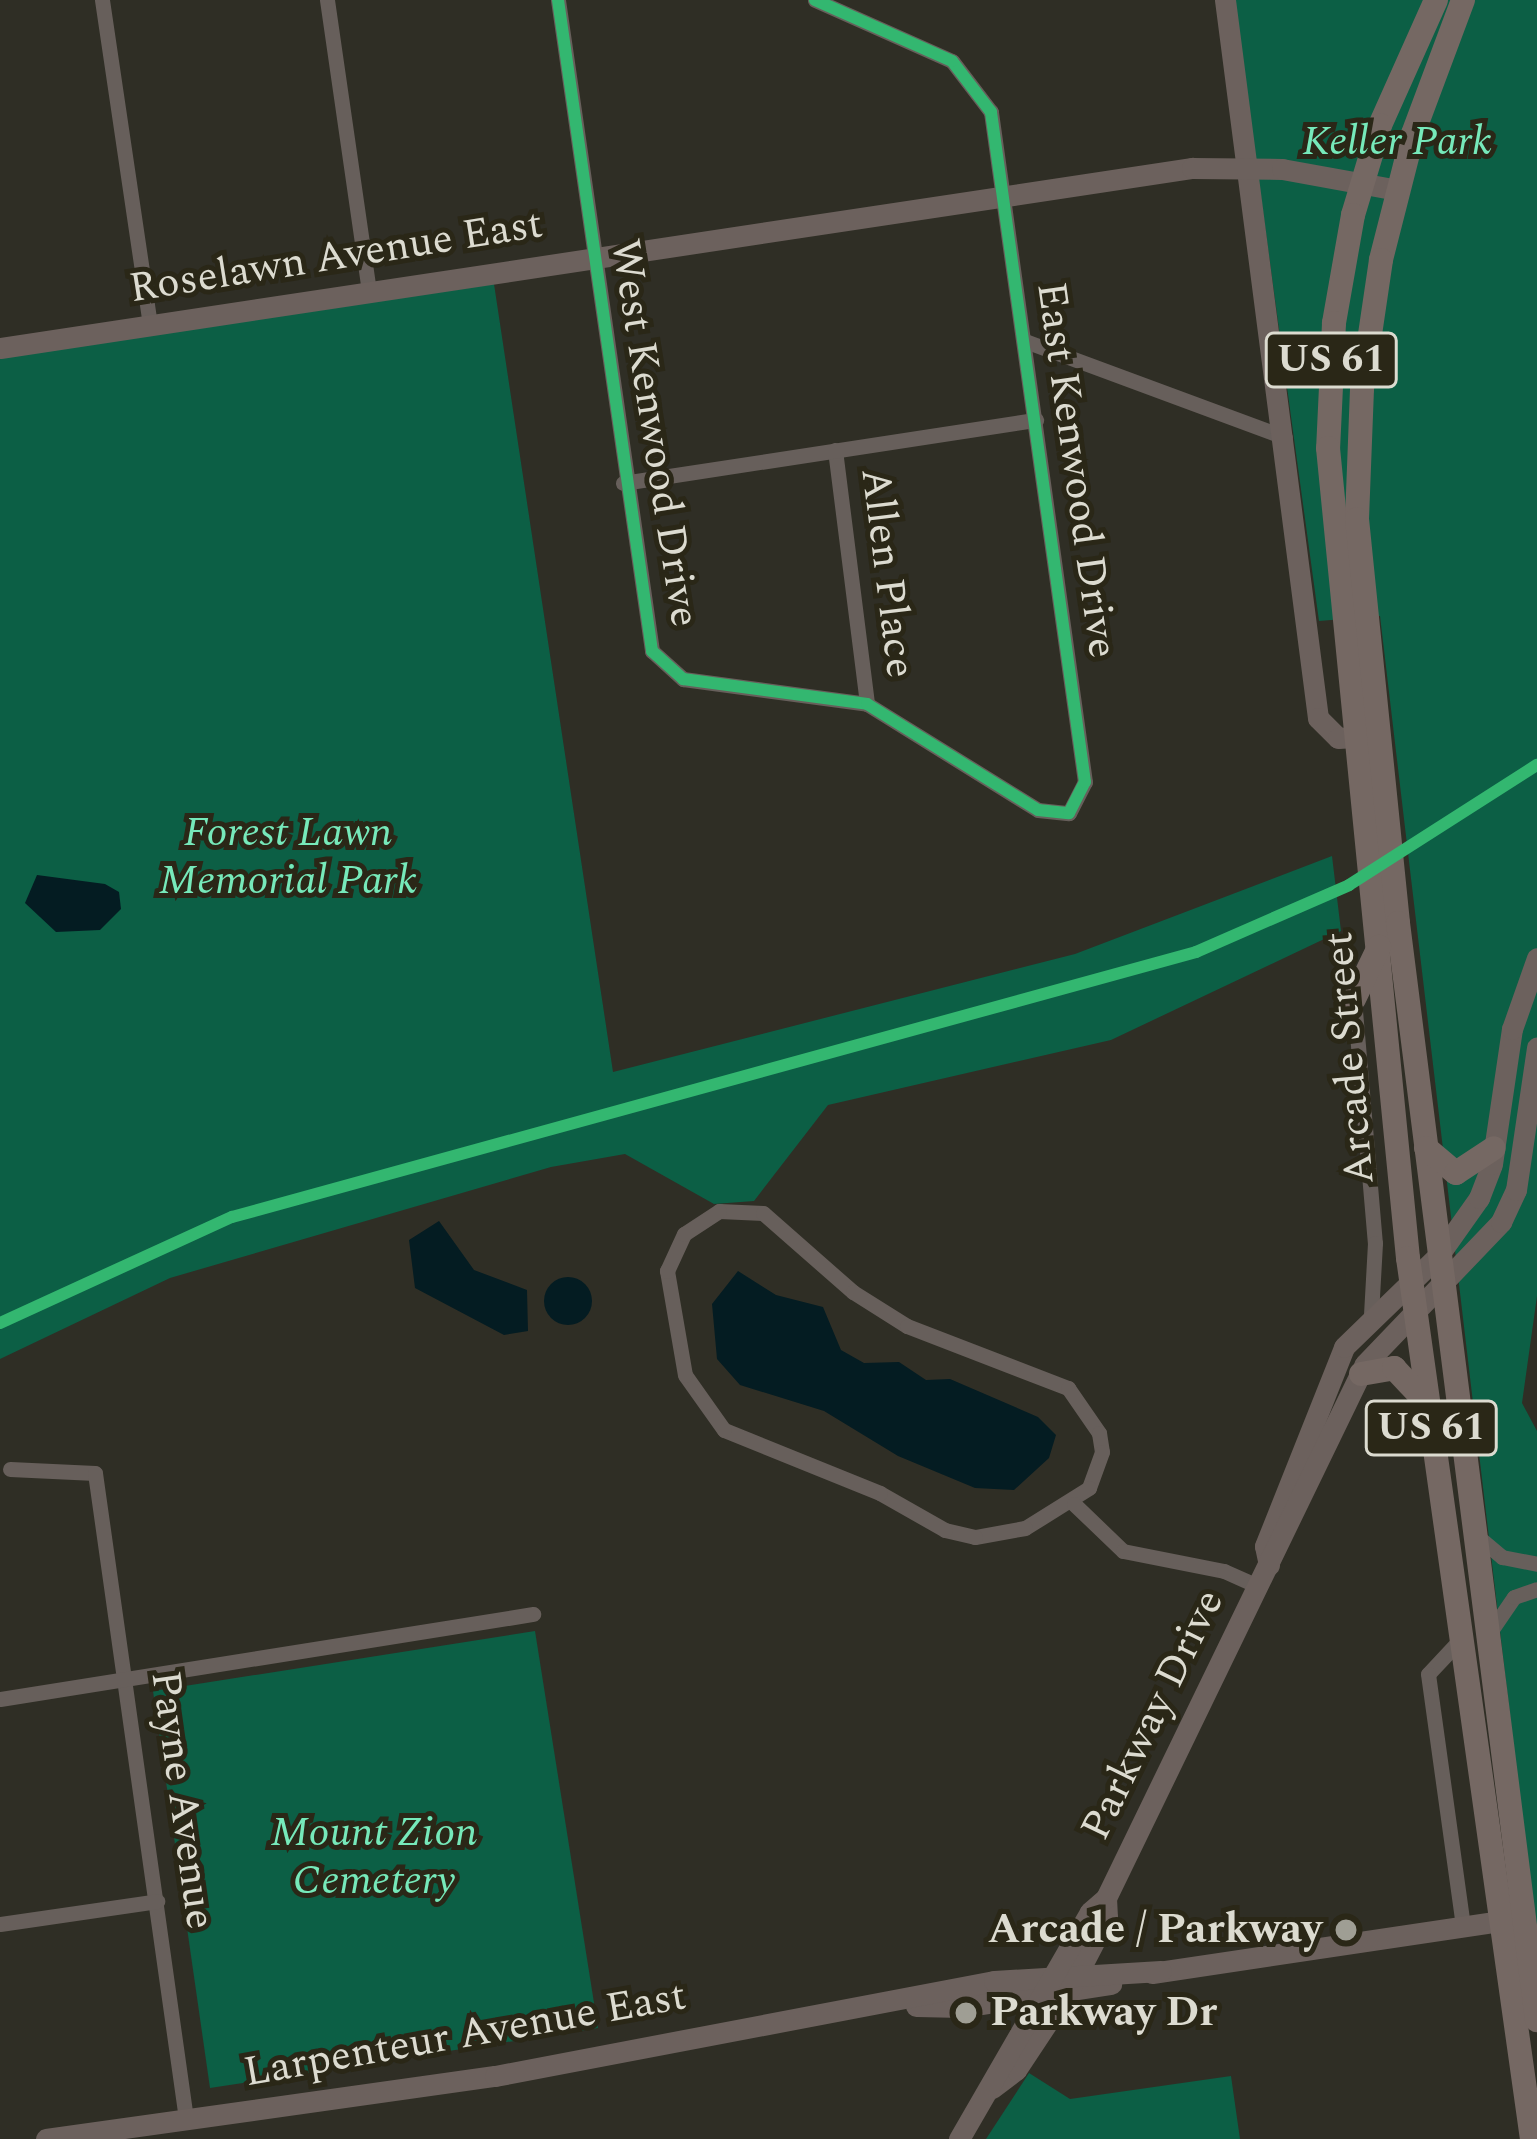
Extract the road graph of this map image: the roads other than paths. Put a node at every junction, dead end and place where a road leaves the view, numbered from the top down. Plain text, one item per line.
1 (103, 0) edge
2 (327, 0) edge
3 (558, 0) edge
4 (815, 0) edge
5 (1225, 0) edge
6 (1436, 0) edge
7 (1463, 0) edge
8 (1248, 166) junction
9 (1362, 183) junction
10 (1397, 190) junction
11 (1005, 195) junction
12 (593, 258) junction
13 (369, 292) junction
14 (150, 325) junction
15 (1024, 341) junction
16 (0, 348) edge
17 (1036, 420) junction
18 (1285, 437) junction
19 (835, 451) junction
20 (623, 482) junction
21 (867, 704) junction
22 (1368, 735) junction
23 (1385, 934) junction
24 (1537, 958) edge
25 (1354, 999) joint
26 (1537, 1048) edge
27 (1424, 1145) junction
28 (1494, 1148) junction
29 (1438, 1256) junction
30 (1411, 1279) junction
31 (1442, 1288) junction
32 (1415, 1310) junction
33 (1371, 1314) junction
34 (1361, 1374) junction
35 (1428, 1404) junction
36 (10, 1469) dead end
37 (1074, 1504) junction
38 (1472, 1530) junction
39 (1537, 1564) edge
40 (1269, 1565) junction
41 (1259, 1587) junction
42 (1537, 1589) edge
43 (532, 1614) dead end
44 (1486, 1638) junction
45 (1459, 1641) junction
46 (125, 1681) junction
47 (0, 1699) edge
48 (157, 1901) junction
49 (1509, 1920) junction
50 (0, 1924) edge
51 (1463, 1927) junction
52 (1061, 1984) junction
53 (897, 2006) junction
54 (962, 2007) junction
55 (1537, 2020) edge
56 (1000, 2061) junction
57 (991, 2089) junction
58 (188, 2129) edge
59 (46, 2139) edge
60 (959, 2139) edge
61 (1532, 2139) edge

1 - 14 street
2 - 13 street
3 - 12 street, West Kenwood Drive
4 - 11 street, East Kenwood Drive
5 - 8 street
6 - 9 main road, US 61
7 - 10 main road, US 61
8 - 9 street, Roselawn Avenue East
8 - 11 street, Roselawn Avenue East
8 - 18 street
9 - 10 street, Roselawn Avenue East
9 - 22 main road, US 61
10 - 22 main road, US 61
11 - 12 street, Roselawn Avenue East
11 - 15 street, East Kenwood Drive
12 - 13 street, Roselawn Avenue East
12 - 20 street, West Kenwood Drive
13 - 14 street, Roselawn Avenue East
14 - 16 street, Roselawn Avenue East
15 - 17 street, East Kenwood Drive
15 - 18 street
17 - 19 street
17 - 21 street, East Kenwood Drive
18 - 22 street
19 - 20 street
19 - 21 street, Allen Place
20 - 21 street, West Kenwood Drive
22 - 23 main road, Arcade Street / US 61
23 - 25 main road
23 - 27 main road, Arcade Street / US 61
23 - 30 main road, Arcade Street / US 61
24 - 28 street, Parkway Drive
25 - 33 street
26 - 31 street, Parkway Drive
27 - 28 main road
27 - 29 main road, Arcade Street / US 61
28 - 29 street, Parkway Drive
29 - 30 street, Parkway Drive
29 - 31 main road, Arcade Street / US 61
30 - 32 main road, Arcade Street / US 61
30 - 33 street, Parkway Drive
31 - 32 street, Parkway Drive
31 - 38 main road, Arcade Street / US 61
32 - 34 street, Parkway Drive
32 - 35 main road, Arcade Street / US 61
33 - 40 street, Parkway Drive
34 - 35 main road
34 - 40 street, Parkway Drive
35 - 45 main road, Arcade Street / US 61
36 - 46 street, Payne Avenue
37 - 37 street
37 - 41 street
38 - 39 street
38 - 44 main road, Arcade Street / US 61
40 - 41 street, Parkway Drive
41 - 52 street, Parkway Drive
42 - 44 street
43 - 46 street
44 - 49 main road, Arcade Street / US 61
45 - 49 main road, Arcade Street / US 61
45 - 51 street
46 - 47 street
46 - 48 street, Payne Avenue
48 - 50 street
48 - 58 street, Payne Avenue
49 - 51 street, Larpenteur Avenue East
49 - 55 main road, Arcade Street / US 61
49 - 61 main road, Arcade Street / US 61
51 - 52 street, Larpenteur Avenue East
52 - 53 street, Larpenteur Avenue East
52 - 54 street, Larpenteur Avenue East
52 - 56 street, Parkway Drive
52 - 57 street, Parkway Drive
53 - 54 street, Larpenteur Avenue East
53 - 58 street, Larpenteur Avenue East
54 - 56 street
56 - 57 street, Parkway Drive
57 - 60 street, Parkway Drive
58 - 59 street, Larpenteur Avenue East

